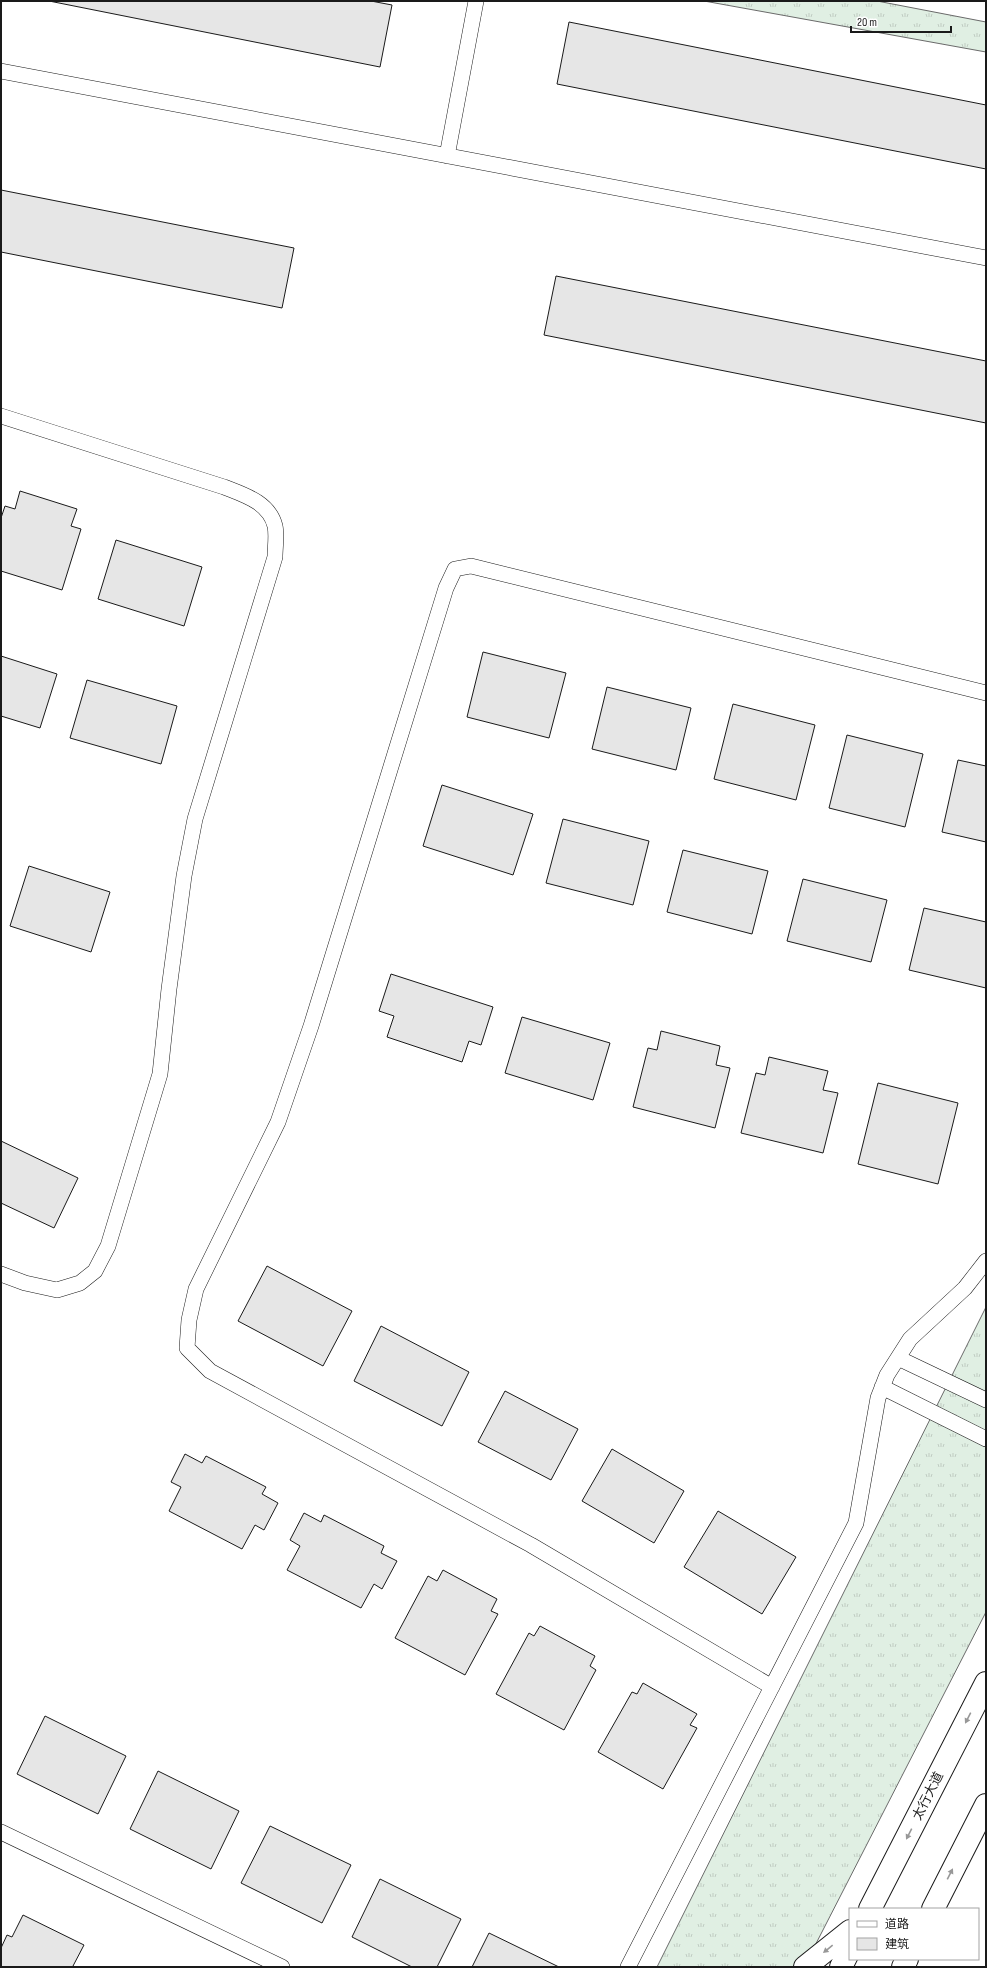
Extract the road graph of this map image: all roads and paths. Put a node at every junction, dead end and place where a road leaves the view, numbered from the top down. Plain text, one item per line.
1 (476, 1) edge
2 (1, 71) edge
3 (447, 156) junction
4 (986, 258) edge
5 (1, 416) edge
6 (986, 693) edge
7 (986, 1261) edge
8 (1, 1274) edge
9 (898, 1358) junction
10 (882, 1387) junction
11 (986, 1400) edge
12 (986, 1439) edge
13 (986, 1683) edge
14 (772, 1687) junction
15 (986, 1805) edge
16 (1, 1832) edge
17 (871, 1908) edge
18 (934, 1908) edge
19 (849, 1932) edge
20 (849, 1951) edge
21 (282, 1967) edge
22 (628, 1967) edge
23 (805, 1967) edge
24 (841, 1967) edge

1 - 3 lane
2 - 3 lane
3 - 4 lane
5 - 8 lane
6 - 14 lane
7 - 9 lane
9 - 10 lane
9 - 11 lane
10 - 12 lane
10 - 14 lane
13 -> 17 main road, 太行大道
14 - 22 lane
18 -> 15 main road
16 - 21 lane
19 -> 23 main road
20 - 24 main road

